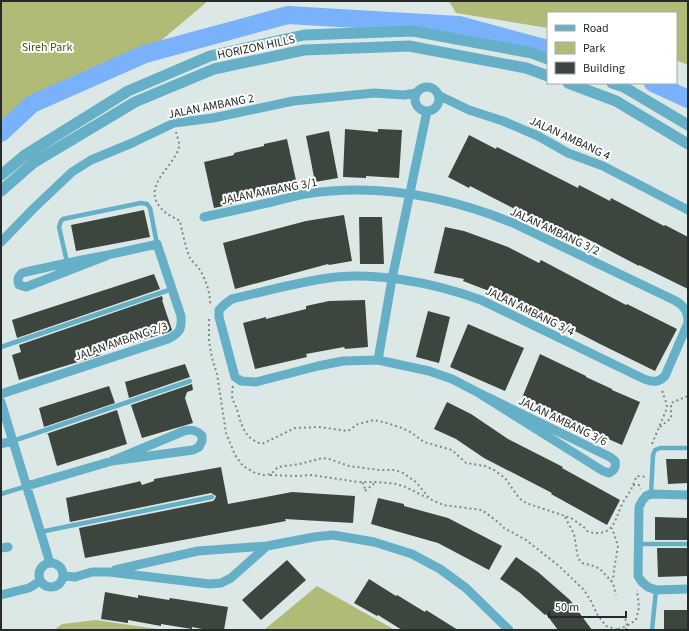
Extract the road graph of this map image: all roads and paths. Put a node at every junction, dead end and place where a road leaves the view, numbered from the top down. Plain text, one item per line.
1 (547, 59) edge
2 (547, 76) edge
3 (571, 84) edge
4 (614, 84) edge
5 (416, 93) junction
6 (440, 96) junction
7 (427, 111) junction
8 (174, 123) junction
9 (688, 125) edge
10 (688, 144) edge
11 (1, 175) edge
12 (1, 191) edge
13 (411, 194) junction
14 (688, 210) edge
15 (204, 217) dead end
16 (1, 242) edge
17 (157, 244) junction
18 (106, 256) junction
19 (67, 262) junction
20 (392, 279) junction
21 (172, 289) junction
22 (210, 311) dead end
23 (209, 315) dead end
24 (1, 348) edge
25 (378, 360) junction
26 (238, 379) junction
27 (190, 381) dead end
28 (657, 381) junction
29 (477, 392) junction
30 (1, 394) edge
31 (688, 396) edge
32 (1, 402) edge
33 (659, 428) junction
34 (13, 441) junction
35 (1, 444) edge
36 (651, 446) dead end
37 (688, 448) edge
38 (112, 461) junction
39 (647, 472) dead end
40 (268, 474) junction
41 (361, 482) junction
42 (376, 482) junction
43 (27, 486) junction
44 (1, 494) edge
45 (650, 494) junction
46 (688, 494) edge
47 (212, 497) dead end
48 (430, 499) junction
49 (565, 516) junction
50 (612, 528) junction
51 (40, 532) junction
52 (638, 544) junction
53 (688, 544) edge
54 (267, 546) junction
55 (50, 563) junction
56 (109, 572) junction
57 (64, 576) junction
58 (40, 581) junction
59 (611, 582) junction
60 (656, 590) junction
61 (688, 590) edge
62 (1, 595) edge
63 (616, 595) dead end
64 (625, 617) dead end
65 (627, 626) junction
66 (618, 629) edge
67 (509, 630) edge
68 (626, 630) edge
69 (652, 630) edge

1 - 11 street, HORIZON HILLS
2 - 12 street, HORIZON HILLS
3 - 10 street
4 - 9 street
5 - 6 street
5 - 7 street
5 - 8 street, JALAN AMBANG 2
6 - 7 street
6 - 14 street, JALAN AMBANG 4
7 - 13 street
8 - 16 street, JALAN AMBANG 2
8 - 22 path
13 - 15 street, JALAN AMBANG 3/1
13 - 20 street
13 - 28 street, JALAN AMBANG 3/2
17 - 18 street
17 - 19 lane
17 - 21 street, JALAN AMBANG 2/3
18 - 19 street
18 - 19 street
20 - 25 street
20 - 26 street, JALAN AMBANG 3/4
20 - 28 street, JALAN AMBANG 3/4
21 - 24 lane
21 - 30 street, JALAN AMBANG 2/3
23 - 40 path
25 - 26 street, JALAN AMBANG 3/6
25 - 29 street, JALAN AMBANG 3/6
26 - 49 path
27 - 34 lane
28 - 33 path
29 - 29 street, JALAN AMBANG 3/6
31 - 33 path
32 - 34 street
33 - 36 path
34 - 35 street
34 - 43 street
37 - 45 lane
38 - 38 street
38 - 43 street
39 - 50 path
40 - 41 path
40 - 48 path
41 - 42 path
41 - 42 path
42 - 48 path
43 - 44 lane
43 - 51 street
45 - 46 street
45 - 52 street
47 - 51 lane
48 - 66 path
49 - 50 path
49 - 59 path
50 - 59 path
51 - 55 street
52 - 53 lane
52 - 60 street
54 - 56 street
54 - 56 street
54 - 67 street
55 - 57 street
55 - 58 street
56 - 57 street
57 - 58 street
58 - 62 street
59 - 63 path
60 - 61 street
60 - 69 lane
64 - 65 path
65 - 66 path
65 - 68 path

